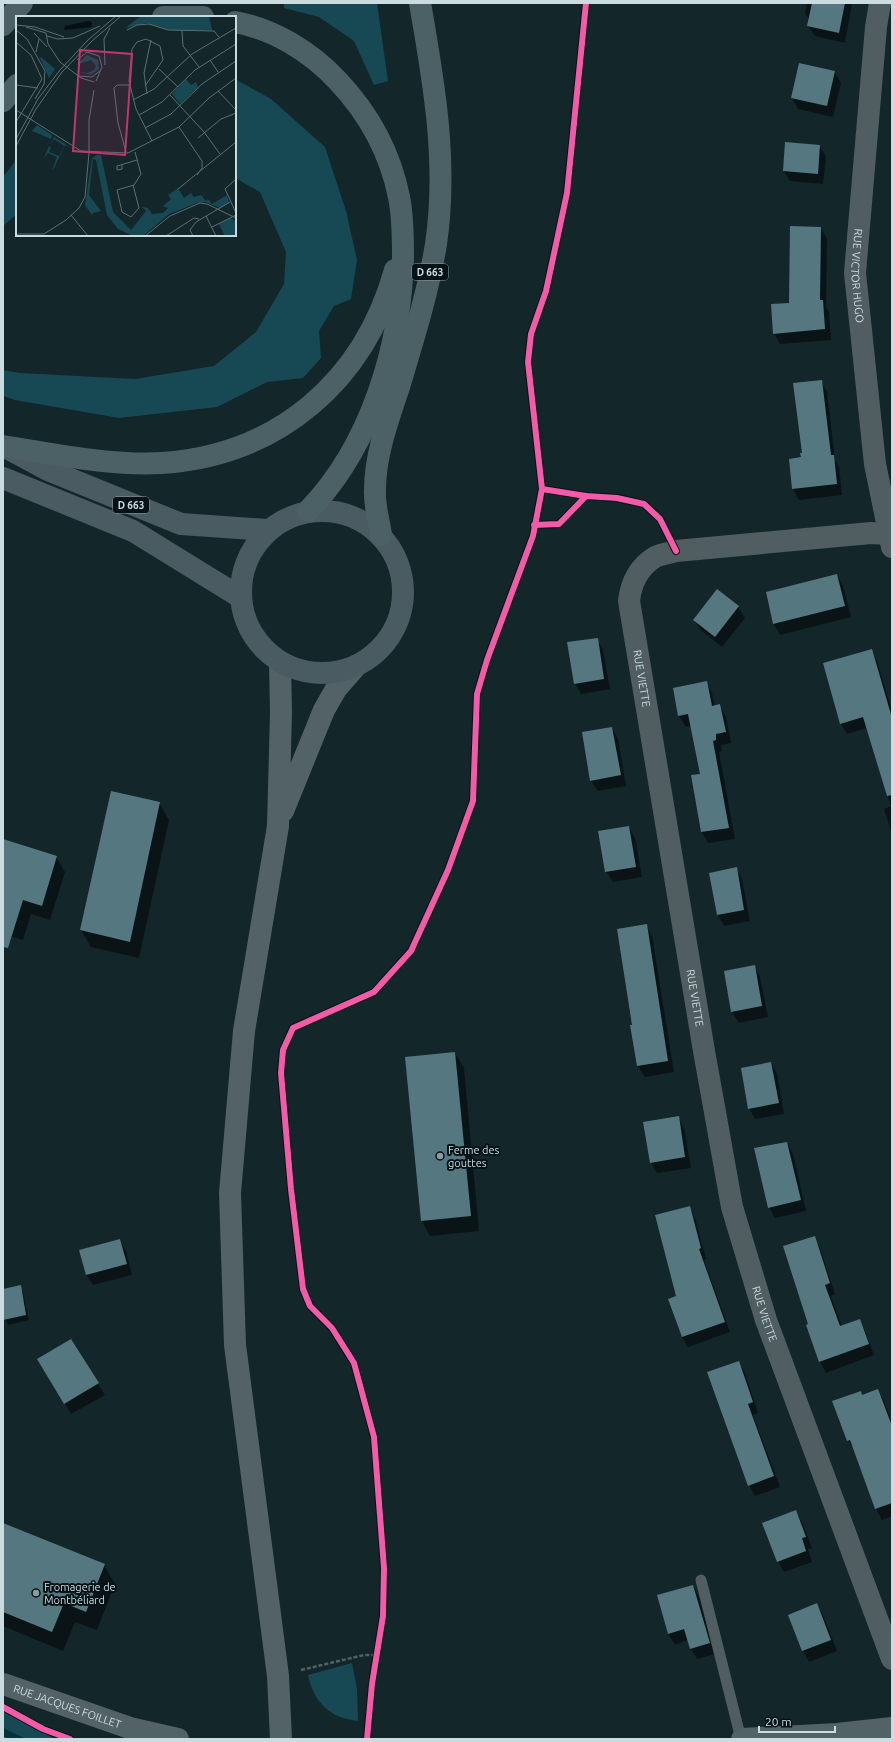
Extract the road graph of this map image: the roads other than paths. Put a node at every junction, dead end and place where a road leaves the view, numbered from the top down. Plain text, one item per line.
1 (22, 3) edge
2 (420, 3) edge
3 (880, 3) edge
4 (236, 22) edge
5 (3, 26) edge
6 (16, 85) edge
7 (3, 101) edge
8 (403, 242) junction
9 (3, 446) edge
10 (3, 478) edge
11 (308, 511) junction
12 (268, 530) junction
13 (381, 535) junction
14 (891, 540) edge
15 (240, 597) junction
16 (280, 662) junction
17 (356, 666) junction
18 (278, 826) junction
19 (701, 1580) dead end
20 (892, 1659) edge
21 (3, 1684) edge
22 (892, 1728) edge
23 (178, 1739) edge
24 (281, 1739) edge
25 (742, 1739) edge

1 - 5 highway
2 - 13 highway, D 663
3 - 14 street, RUE VICTOR HUGO
4 - 8 highway
6 - 7 highway
8 - 9 highway
8 - 11 highway, D 663
9 - 12 main road, D 663
10 - 15 main road, D 663
11 - 12 main road
11 - 13 main road
12 - 15 main road
13 - 17 main road
14 - 20 street, RUE VIETTE
15 - 16 main road
16 - 17 main road
16 - 18 main road
17 - 18 main road
18 - 24 main road
19 - 25 lane
21 - 23 main road, RUE JACQUES FOILLET
22 - 25 main road

